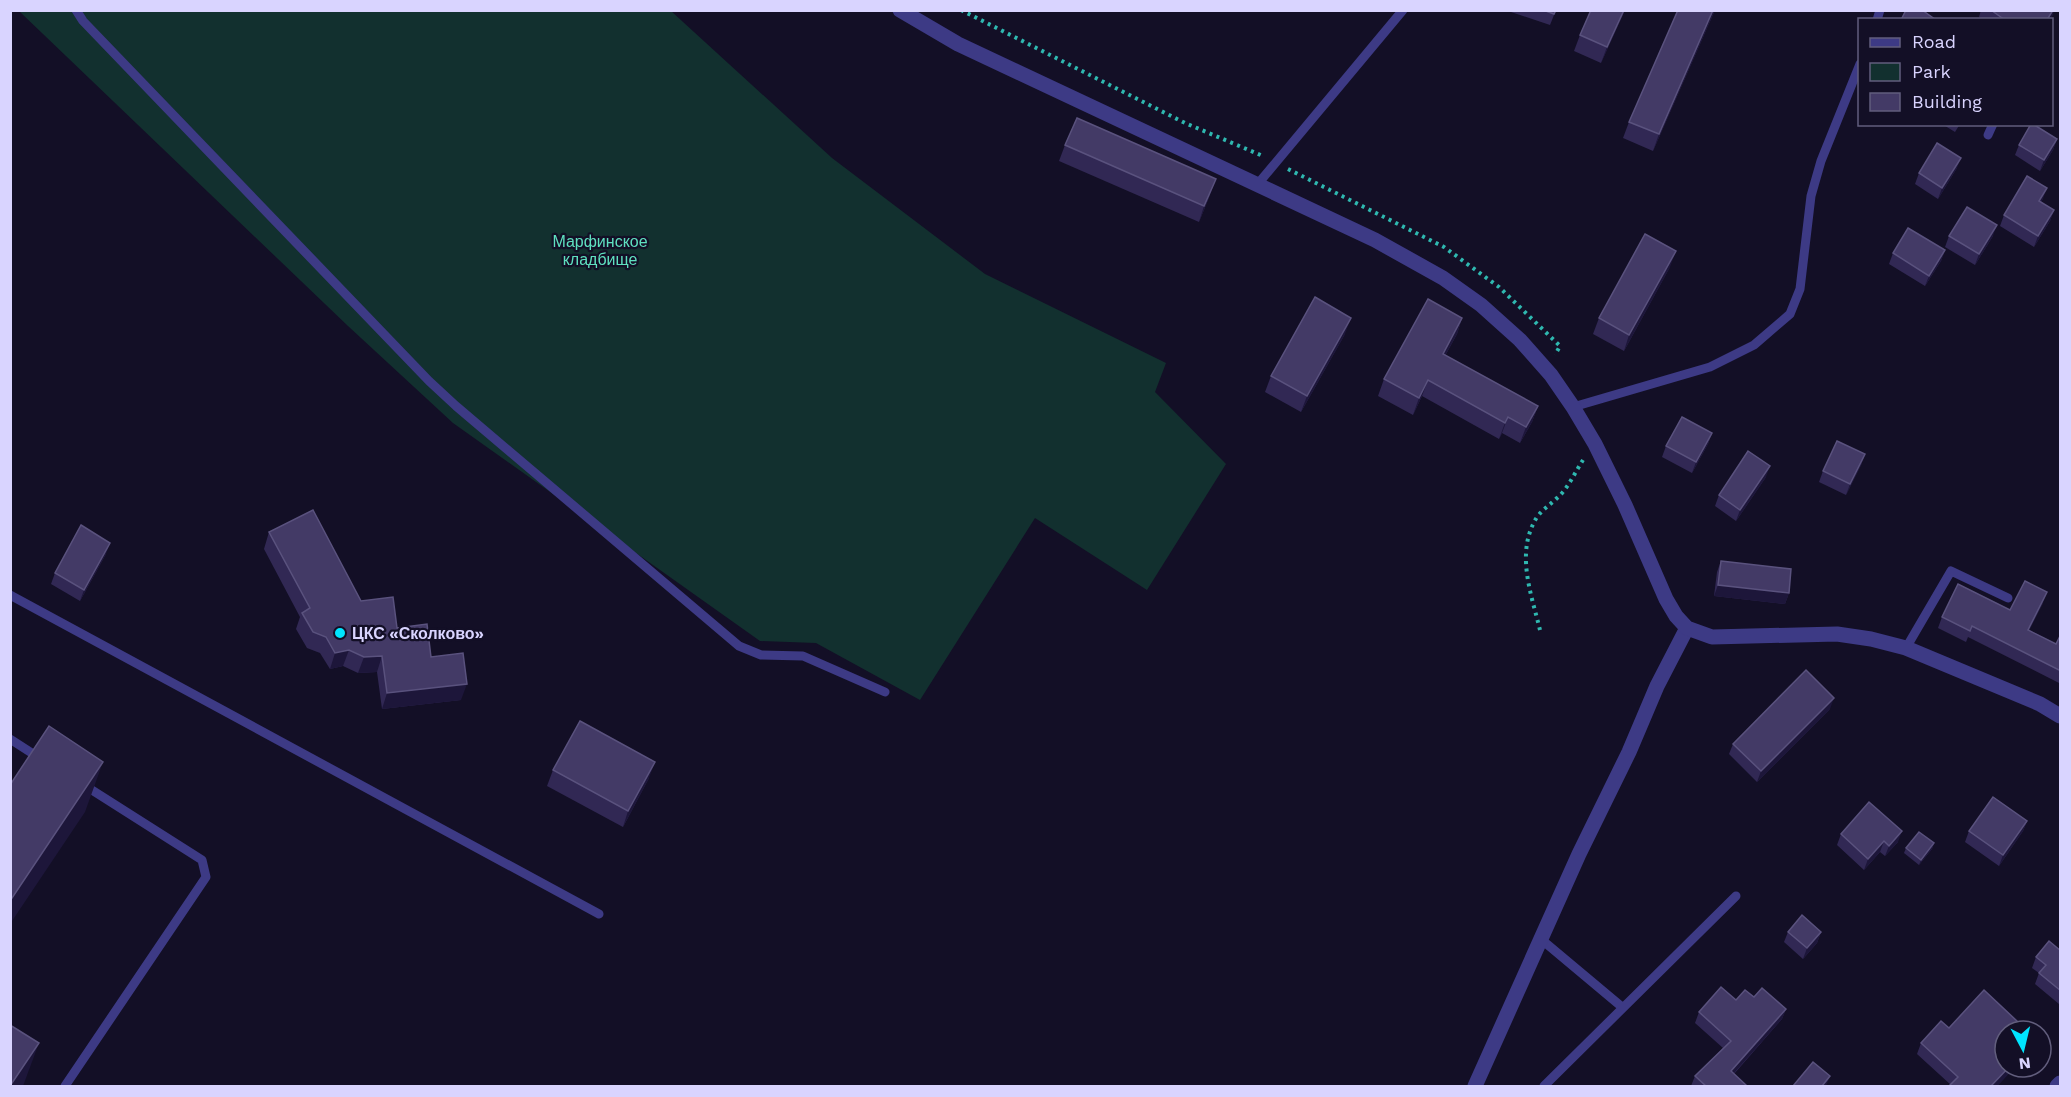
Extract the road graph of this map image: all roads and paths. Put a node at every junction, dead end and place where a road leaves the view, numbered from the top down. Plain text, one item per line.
1 (76, 10) edge
2 (900, 10) edge
3 (1403, 10) edge
4 (1858, 69) edge
5 (1992, 126) edge
6 (1988, 135) dead end
7 (1257, 185) junction
8 (1573, 407) junction
9 (1586, 456) dead end
10 (10, 595) edge
11 (2008, 598) dead end
12 (1687, 628) junction
13 (1540, 630) dead end
14 (1906, 648) junction
15 (885, 692) dead end
16 (2061, 716) edge
17 (10, 739) edge
18 (51, 765) edge
19 (71, 778) edge
20 (1736, 896) dead end
21 (599, 914) dead end
22 (1542, 940) junction
23 (1622, 1007) junction
24 (2061, 1083) edge
25 (65, 1086) edge
26 (1475, 1086) edge
27 (1544, 1086) edge
28 (2057, 1086) edge

1 - 15 lane
2 - 7 street
3 - 7 lane
4 - 8 lane
5 - 6 lane
7 - 8 street
8 - 12 street
9 - 13 path
10 - 21 lane
11 - 14 lane
12 - 14 street
12 - 22 street
14 - 16 street
17 - 18 lane
19 - 25 lane
20 - 23 lane
22 - 23 lane
22 - 26 street
23 - 27 lane
24 - 28 street

